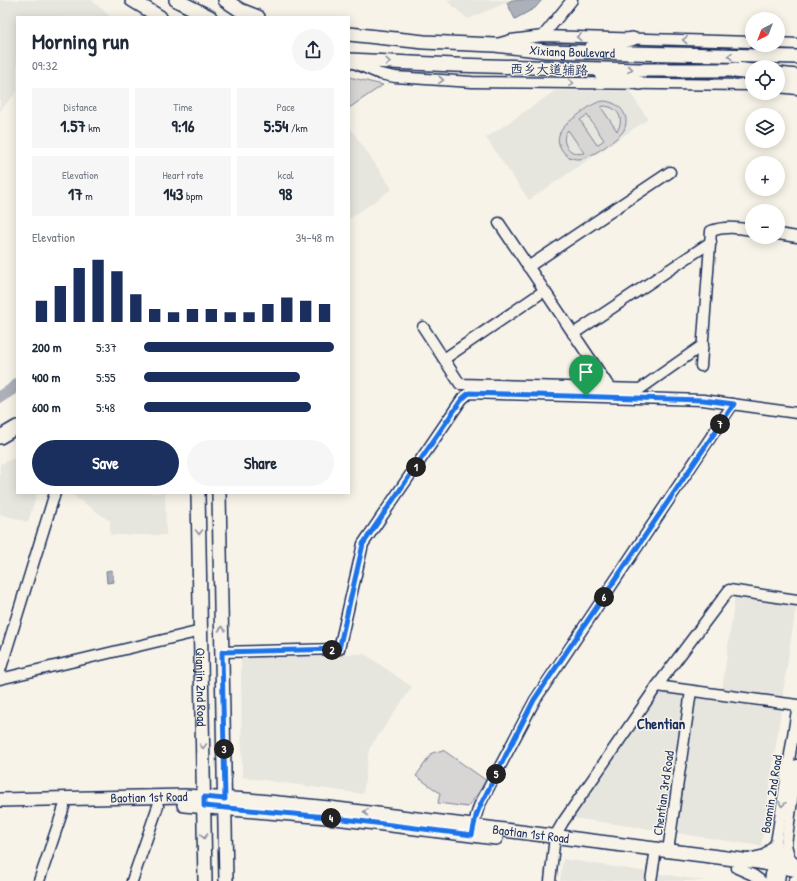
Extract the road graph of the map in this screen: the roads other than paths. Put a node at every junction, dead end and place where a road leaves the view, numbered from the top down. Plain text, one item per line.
1 (131, 0) edge
2 (201, 0) edge
3 (225, 0) edge
4 (572, 0) edge
5 (183, 5) edge
6 (146, 16) edge
7 (158, 16) edge
8 (204, 16) edge
9 (255, 16) edge
10 (350, 34) edge
11 (543, 36) junction
12 (632, 39) junction
13 (745, 42) edge
14 (785, 43) edge
15 (495, 44) junction
16 (797, 44) edge
17 (572, 52) junction
18 (797, 57) edge
19 (350, 61) edge
20 (350, 61) edge
21 (570, 68) junction
22 (735, 70) joint
23 (745, 71) edge
24 (785, 71) edge
25 (797, 72) edge
26 (785, 76) edge
27 (797, 77) edge
28 (640, 83) junction
29 (745, 85) edge
30 (785, 88) edge
31 (797, 89) edge
32 (670, 172) dead end
33 (499, 223) dead end
34 (745, 229) edge
35 (785, 235) edge
36 (797, 236) edge
37 (711, 242) junction
38 (528, 267) junction
39 (544, 291) junction
40 (423, 327) dead end
41 (573, 334) junction
42 (703, 345) junction
43 (444, 359) junction
44 (701, 366) dead end
45 (610, 388) junction
46 (734, 404) junction
47 (797, 413) edge
48 (16, 428) edge
49 (0, 437) edge
50 (16, 437) edge
51 (0, 446) edge
52 (55, 494) edge
53 (198, 494) edge
54 (219, 494) edge
55 (797, 600) edge
56 (201, 631) junction
57 (222, 652) junction
58 (0, 671) edge
59 (0, 679) edge
60 (657, 686) junction
61 (691, 691) junction
62 (797, 705) edge
63 (797, 710) edge
64 (797, 765) edge
65 (0, 800) edge
66 (204, 802) junction
67 (225, 804) junction
68 (158, 806) junction
69 (64, 807) junction
70 (0, 808) edge
71 (473, 830) junction
72 (555, 841) junction
73 (781, 844) junction
74 (660, 852) junction
75 (738, 864) junction
76 (797, 866) edge
77 (797, 870) edge
78 (776, 873) edge
79 (797, 878) edge
80 (39, 881) edge
81 (132, 881) edge
82 (205, 881) edge
83 (226, 881) edge
84 (550, 881) edge
85 (651, 881) edge
86 (760, 881) edge
87 (794, 881) edge

1 - 6 main road
1 - 7 main road
2 - 8 main road
3 - 9 main road
4 - 11 street
5 - 8 main road
10 - 15 main road, Xixiang Boulevard
12 -> 11 street
11 - 15 street
13 -> 12 street
12 - 17 main road
14 - 16 street
15 - 17 main road, Xixiang Boulevard
18 -> 17 main road, Xixiang Boulevard
19 -> 21 main road, Xixiang Boulevard
20 -> 28 street, 西乡大道辅路
21 -> 22 main road, Xixiang Boulevard
21 - 28 main road
22 - 23 highway
24 - 25 main road
26 - 27 highway
28 - 29 street, 西乡大道辅路
30 - 31 street
32 - 38 street
33 - 38 street
34 - 37 street
35 - 36 street
37 - 41 street
37 - 42 street
38 - 39 street
39 - 41 street
39 - 43 street
40 - 43 street
41 - 45 street
42 - 44 street
42 - 45 street
43 - 45 street
46 - 47 street
46 - 57 street
46 - 71 street
48 - 49 main road
50 - 51 main road
52 - 58 street
53 -> 56 main road, Qianjin 2nd Road
57 -> 54 main road, Qianjin 2nd Road
55 - 60 street
56 - 59 street
56 -> 66 main road, Qianjin 2nd Road
57 - 67 main road, Qianjin 2nd Road
60 - 61 street
60 - 72 street
61 - 62 street
61 - 74 street, Chentian 3rd Road
63 -> 73 street, Baomin 2nd Road
64 - 73 street, Baomin 2nd Road
65 - 66 main road, Baotian 1st Road
66 - 67 main road, Baotian 1st Road
66 - 68 main road, Baotian 1st Road
66 -> 82 main road, Qianjin 2nd Road
67 - 71 main road, Baotian 1st Road
67 - 83 main road, Qianjin 2nd Road
68 - 69 main road, Baotian 1st Road
68 - 81 street
69 - 70 main road, Baotian 1st Road
69 - 80 street
71 - 72 main road, Baotian 1st Road
72 - 74 main road, Baotian 1st Road
72 - 84 street
73 - 75 street
73 - 76 street
73 - 78 street, Baomin 2nd Road
74 - 75 main road, Baotian 1st Road
74 - 85 street, Chentian 3rd Road
75 - 78 main road, Baotian 1st Road
75 - 86 street
77 - 78 main road, Baotian 1st Road
78 - 79 main road, Baotian 1st Road
79 - 87 street

